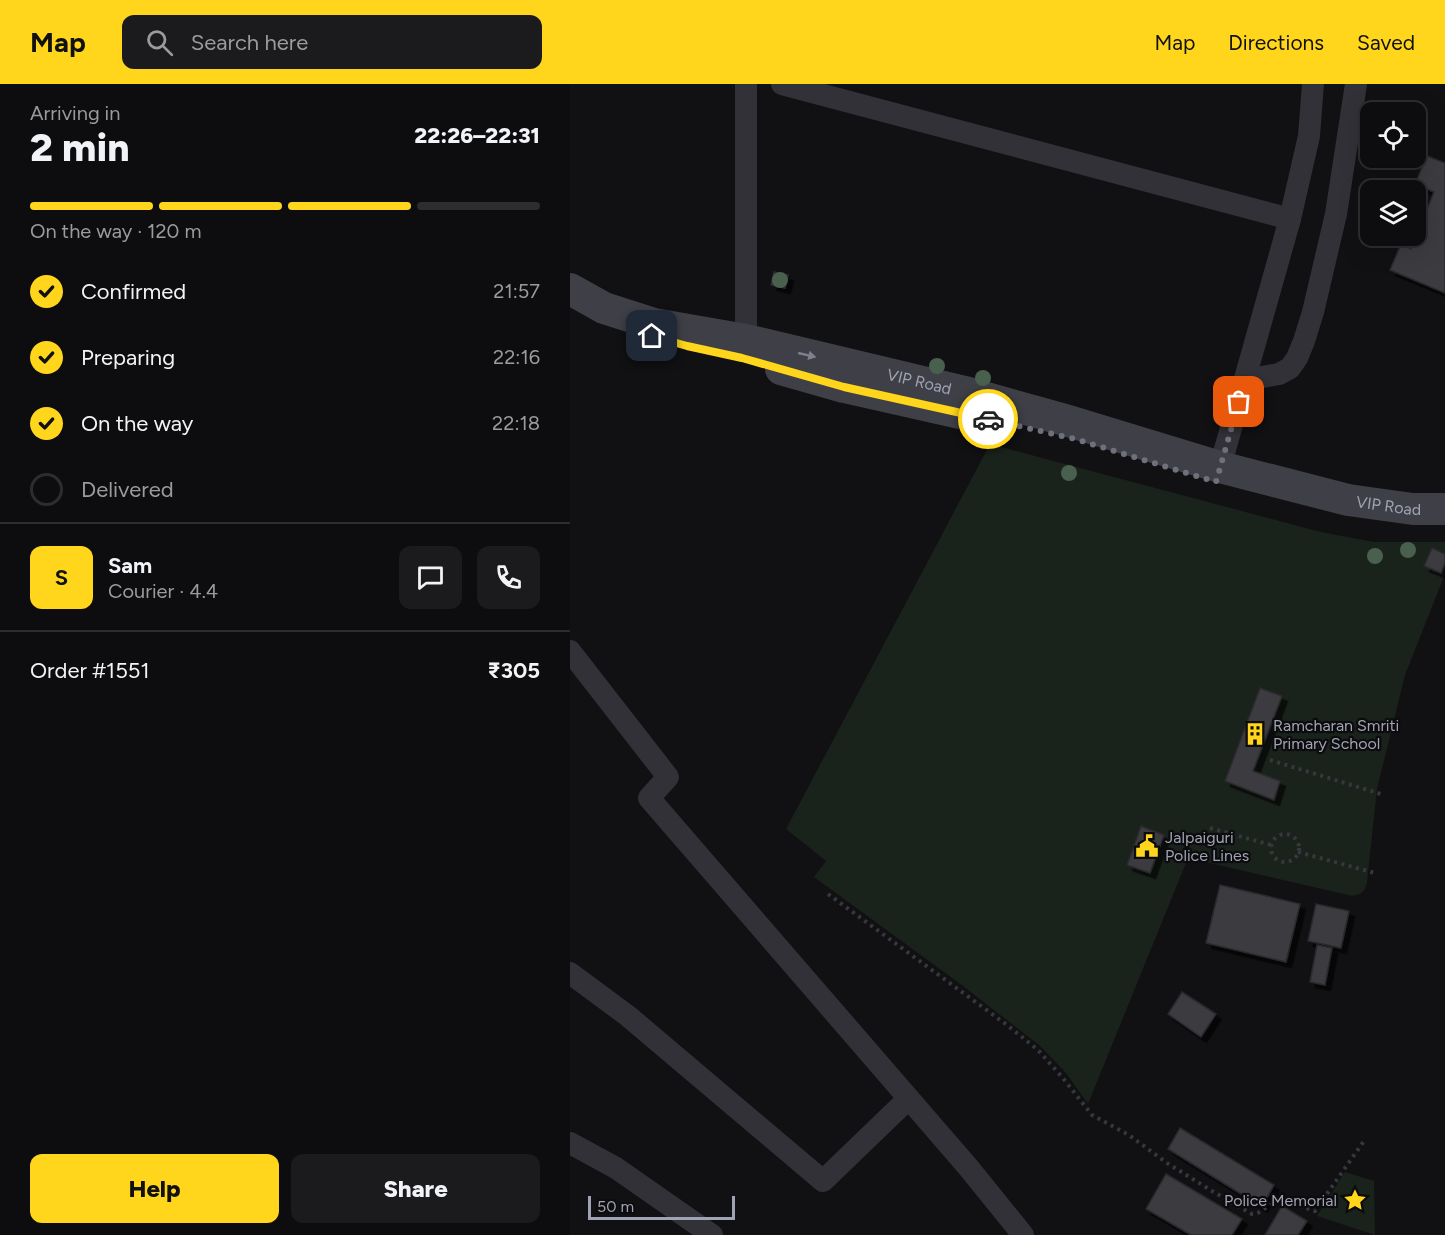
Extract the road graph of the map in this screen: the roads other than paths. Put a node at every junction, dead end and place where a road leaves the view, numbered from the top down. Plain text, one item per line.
1 (746, 84) edge
2 (782, 84) edge
3 (1313, 84) edge
4 (1356, 84) edge
5 (1290, 219) junction
6 (570, 289) edge
7 (570, 303) edge
8 (602, 313) junction
9 (746, 340) junction
10 (1245, 380) junction
11 (1218, 474) junction
12 (1445, 509) edge
13 (1445, 520) edge
14 (570, 651) edge
15 (570, 974) edge
16 (908, 1099) junction
17 (570, 1143) edge
18 (712, 1235) edge
19 (1023, 1235) edge

1 - 9 street
2 - 5 street
3 - 5 street
4 - 10 street
5 - 10 street
6 - 8 street, VIP Road
7 - 8 street, VIP Road
8 - 9 street, VIP Road
8 - 11 street, VIP Road
9 -> 11 street, VIP Road
10 - 11 street
11 - 12 street, VIP Road
11 - 13 street, VIP Road
14 - 16 street
15 - 16 street
16 - 19 street
17 - 18 street

